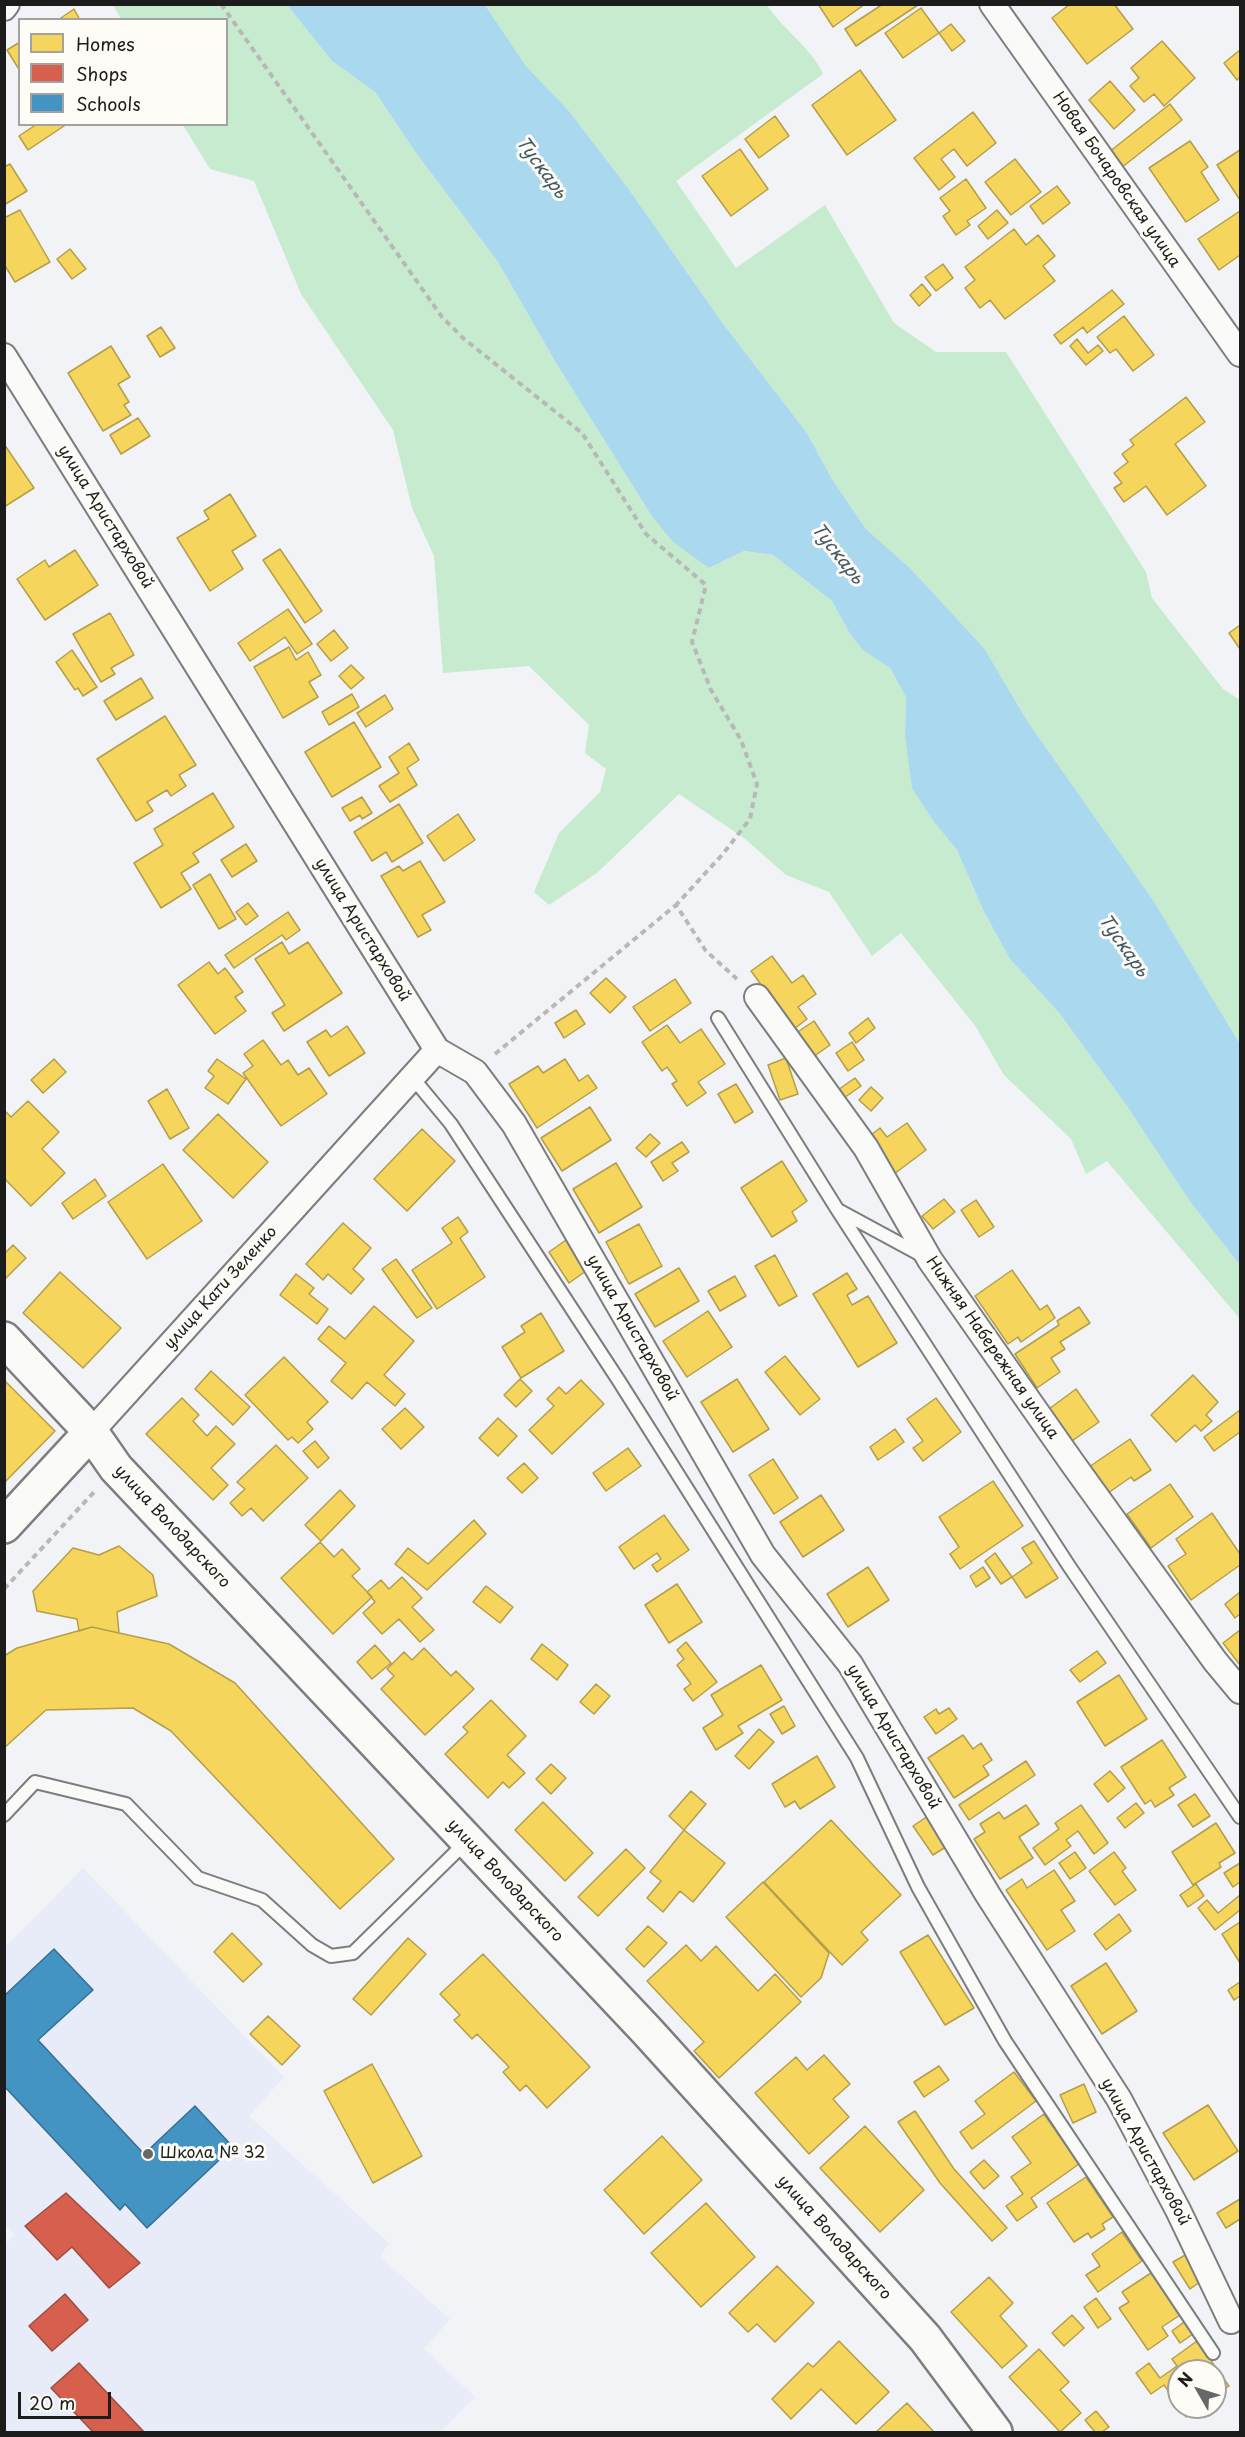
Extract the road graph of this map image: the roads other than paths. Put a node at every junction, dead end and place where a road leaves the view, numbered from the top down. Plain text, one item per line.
1 (992, 4) edge
2 (1240, 354) edge
3 (4, 356) edge
4 (756, 997) road end
5 (718, 1018) dead end
6 (437, 1050) junction
7 (412, 1077) junction
8 (837, 1209) junction
9 (930, 1260) junction
10 (4, 1339) edge
11 (91, 1432) junction
12 (4, 1526) edge
13 (1240, 1691) edge
14 (4, 1815) edge
15 (1240, 1817) edge
16 (468, 1841) junction
17 (1232, 2321) dead end
18 (1213, 2353) dead end
19 (995, 2433) edge

1 - 2 street, Новая Бочаровская улица
3 - 6 street, улица Аристарховой
4 - 9 street, Нижняя Набережная улица
5 - 8 lane
6 - 7 street, улица Кати Зеленко
6 - 17 street, улица Аристарховой
7 - 11 street, улица Кати Зеленко
7 - 18 lane
8 - 9 lane
8 - 15 lane
9 - 13 street, Нижняя Набережная улица
10 - 11 street, улица Володарского
11 - 12 street, улица Кати Зеленко
11 - 16 street, улица Володарского
14 - 16 lane
16 - 19 street, улица Володарского

